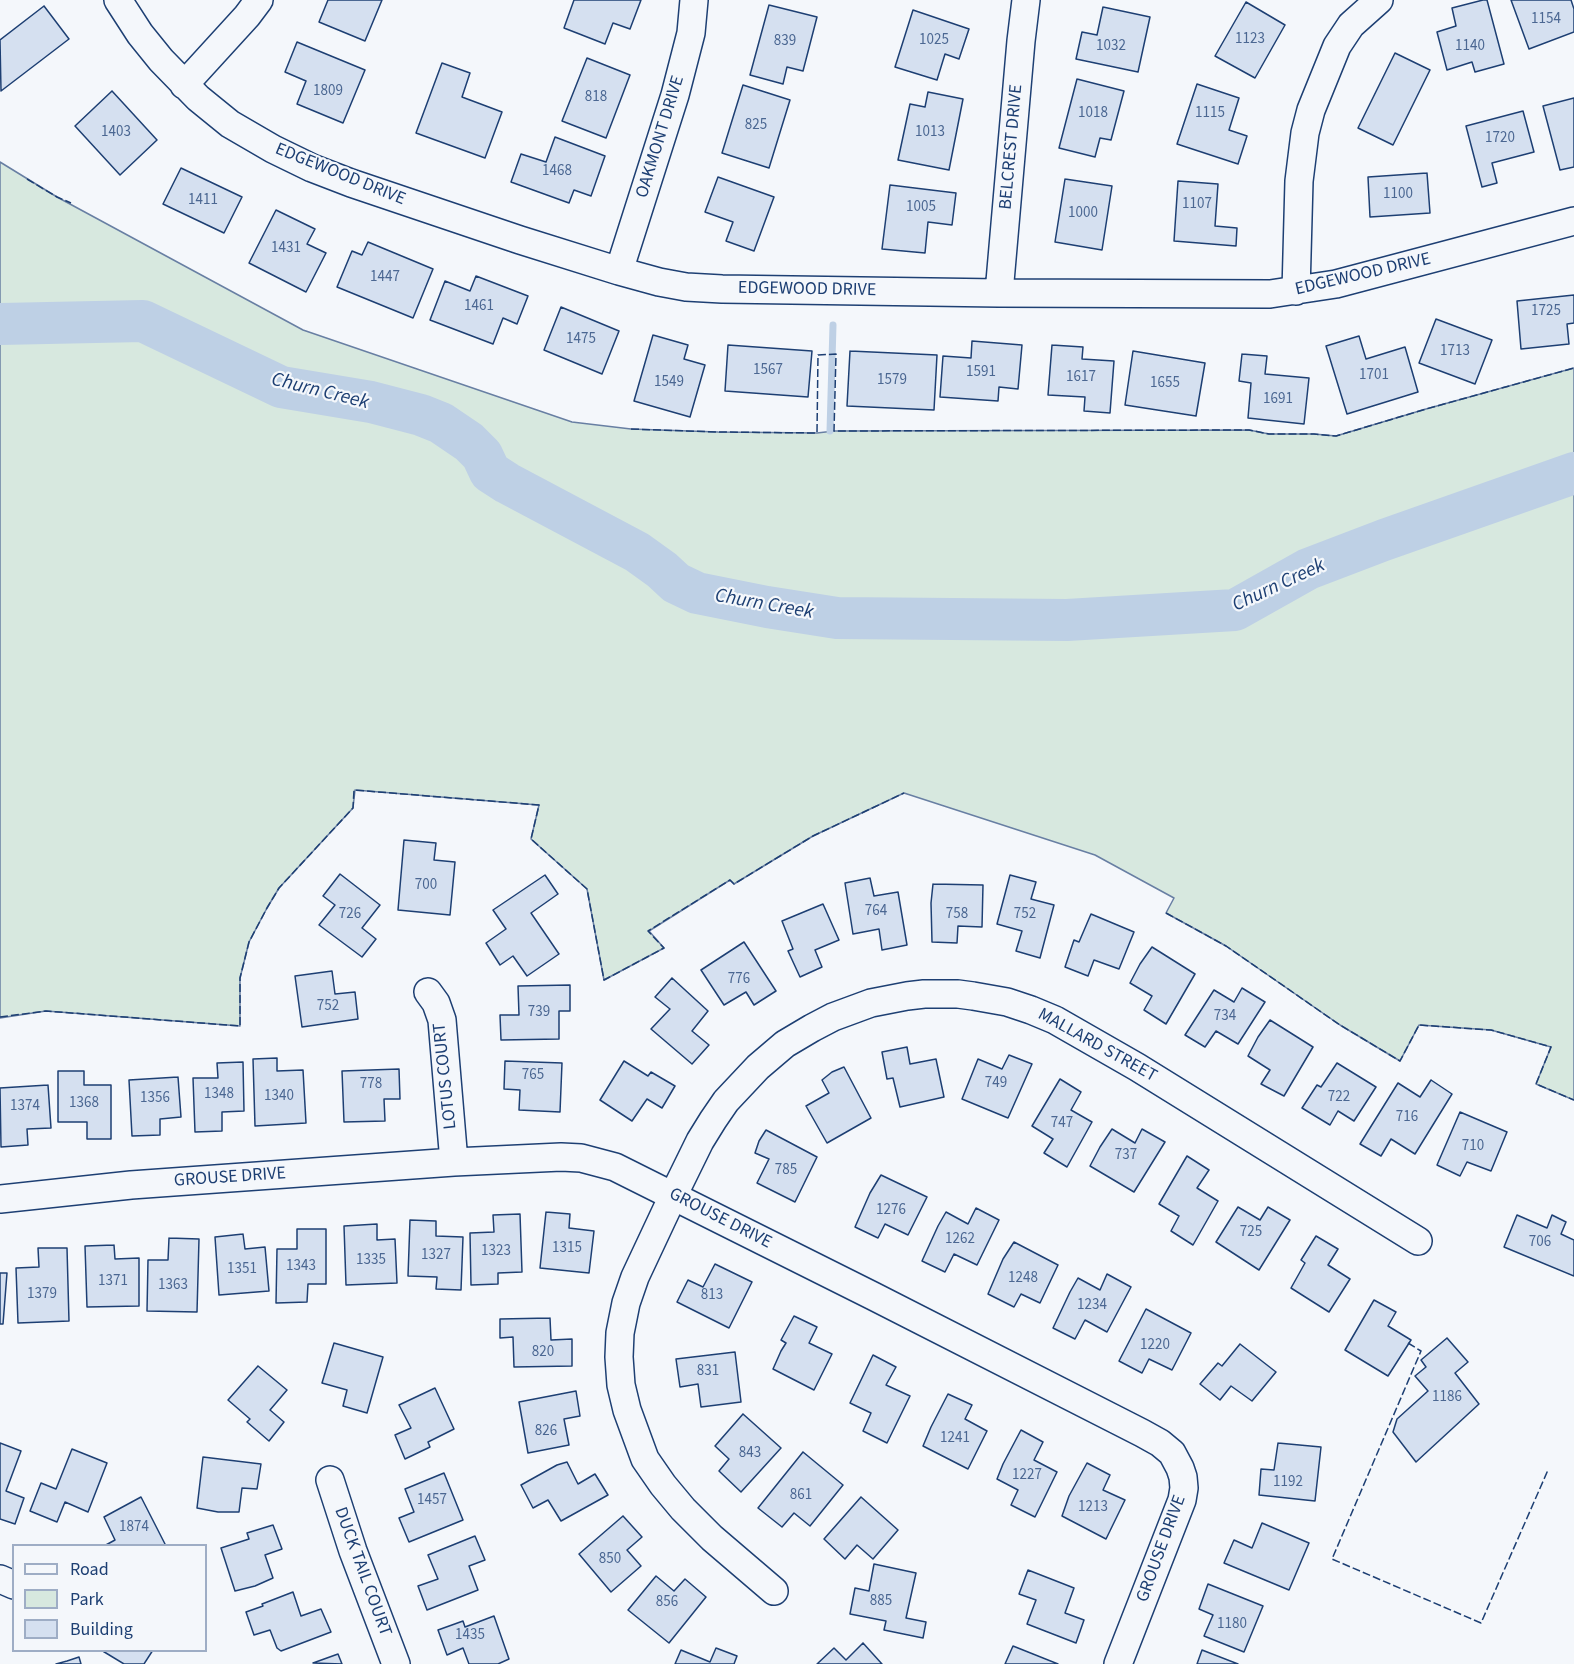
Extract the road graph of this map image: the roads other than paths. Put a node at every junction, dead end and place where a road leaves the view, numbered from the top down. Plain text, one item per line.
1 (118, 0) edge
2 (259, 0) edge
3 (694, 0) edge
4 (1026, 0) edge
5 (1379, 0) edge
6 (184, 85) junction
7 (1574, 221) edge
8 (619, 271) junction
9 (1296, 291) junction
10 (999, 293) junction
11 (428, 992) dead end
12 (454, 1162) junction
13 (673, 1196) junction
14 (0, 1199) edge
15 (1418, 1241) dead end
16 (330, 1480) dead end
17 (774, 1591) dead end
18 (396, 1664) edge
19 (1118, 1664) edge

1 - 6 street, EDGEWOOD DRIVE
2 - 6 street
3 - 8 street, OAKMONT DRIVE
4 - 10 street, BELCREST DRIVE
5 - 9 street
6 - 8 street, EDGEWOOD DRIVE
7 - 9 street, EDGEWOOD DRIVE
8 - 10 street, EDGEWOOD DRIVE
9 - 10 street, EDGEWOOD DRIVE
11 - 12 street, LOTUS COURT
12 - 13 street, GROUSE DRIVE
12 - 14 street, GROUSE DRIVE
13 - 15 street, MALLARD STREET
13 - 17 street, MALLARD STREET
13 - 19 street, GROUSE DRIVE
16 - 18 street, DUCK TAIL COURT

